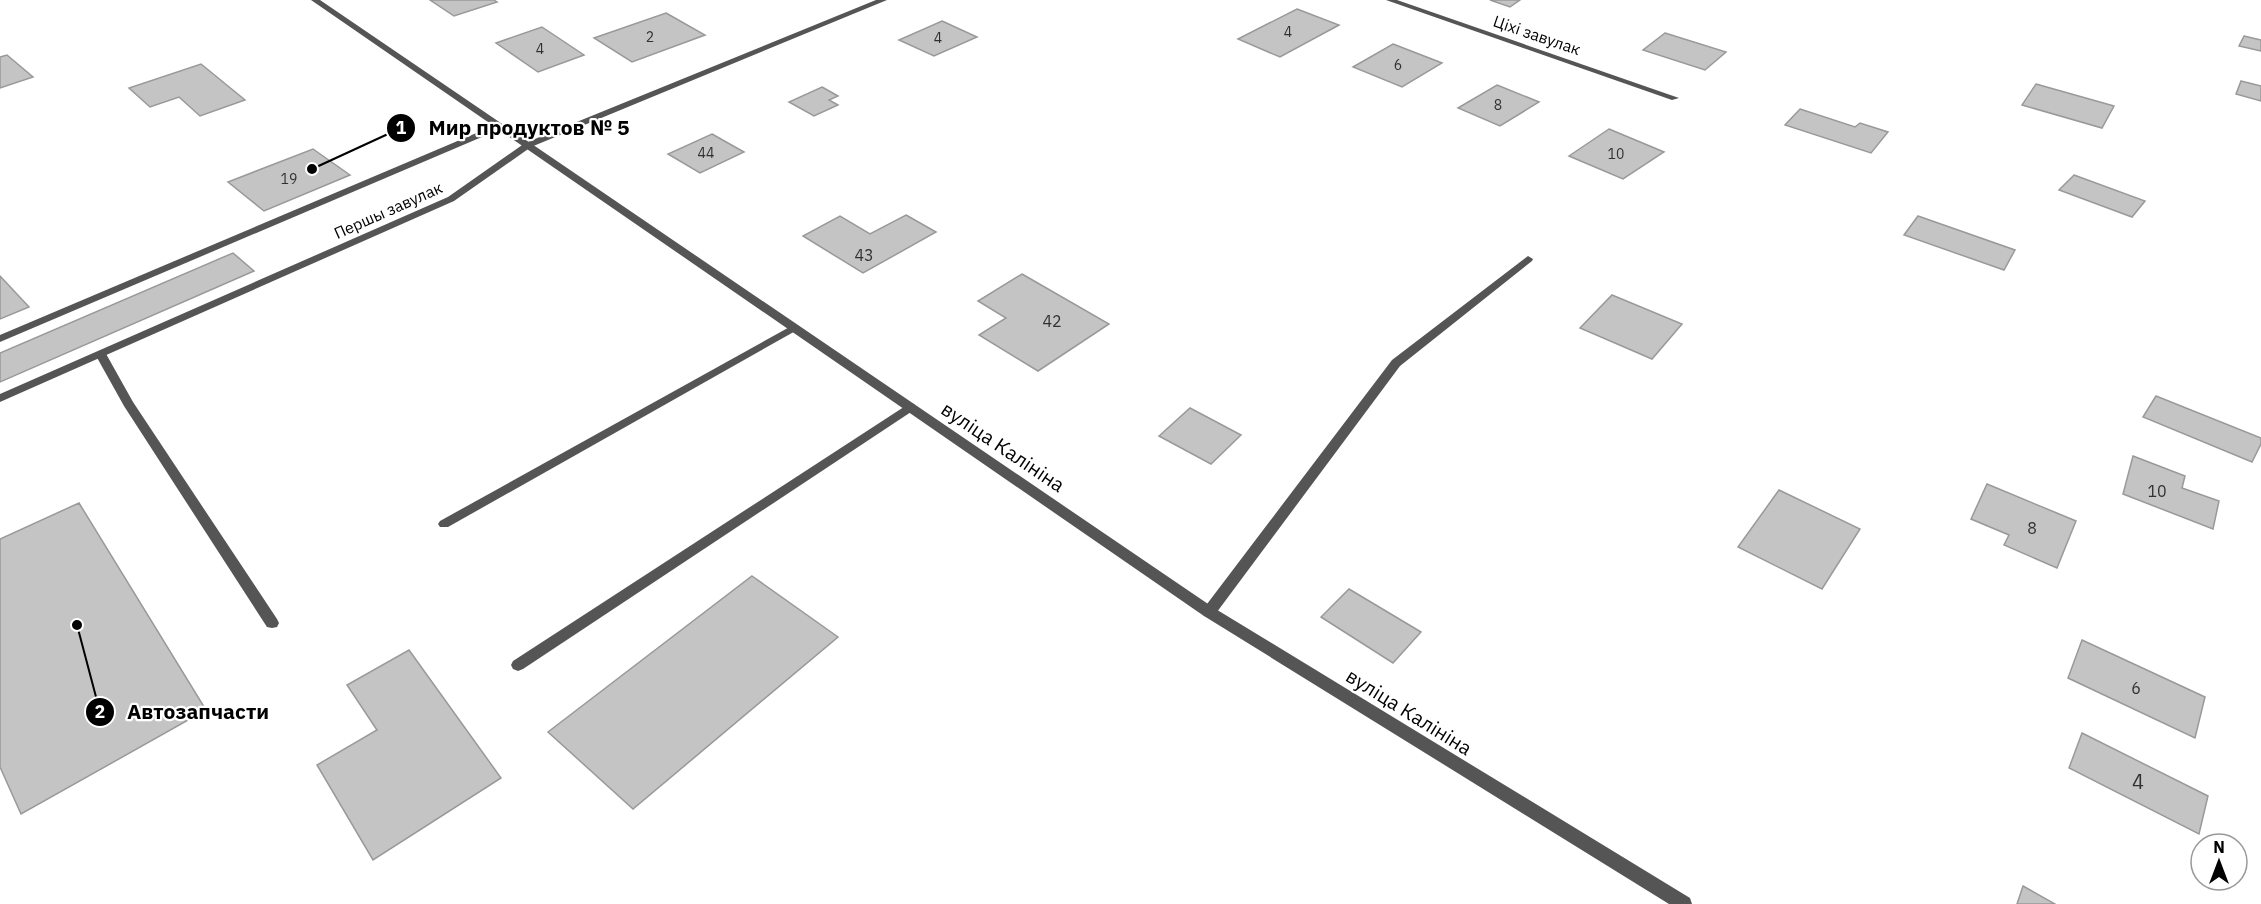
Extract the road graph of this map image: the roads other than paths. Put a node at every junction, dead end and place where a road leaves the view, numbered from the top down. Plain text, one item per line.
1 (315, 0) edge
2 (883, 0) edge
3 (1394, 1) edge
4 (1675, 98) dead end
5 (500, 126) junction
6 (528, 145) junction
7 (1528, 259) dead end
8 (795, 327) junction
9 (0, 339) edge
10 (101, 354) junction
11 (0, 398) edge
12 (910, 407) junction
13 (444, 524) dead end
14 (1209, 612) junction
15 (272, 623) dead end
16 (518, 665) dead end
17 (1684, 904) edge

1 - 5 street, вуліца Калініна
2 - 6 street, Першы завулак
3 - 4 street, Ціхі завулак
5 - 6 street, вуліца Калініна
5 - 9 street
6 - 8 street, вуліца Калініна
6 - 10 street, Першы завулак
7 - 14 street
8 - 12 street, вуліца Калініна
8 - 13 street
10 - 11 street, Першы завулак
10 - 15 street
12 - 14 street, вуліца Калініна
12 - 16 street
14 - 17 street, вуліца Калініна

